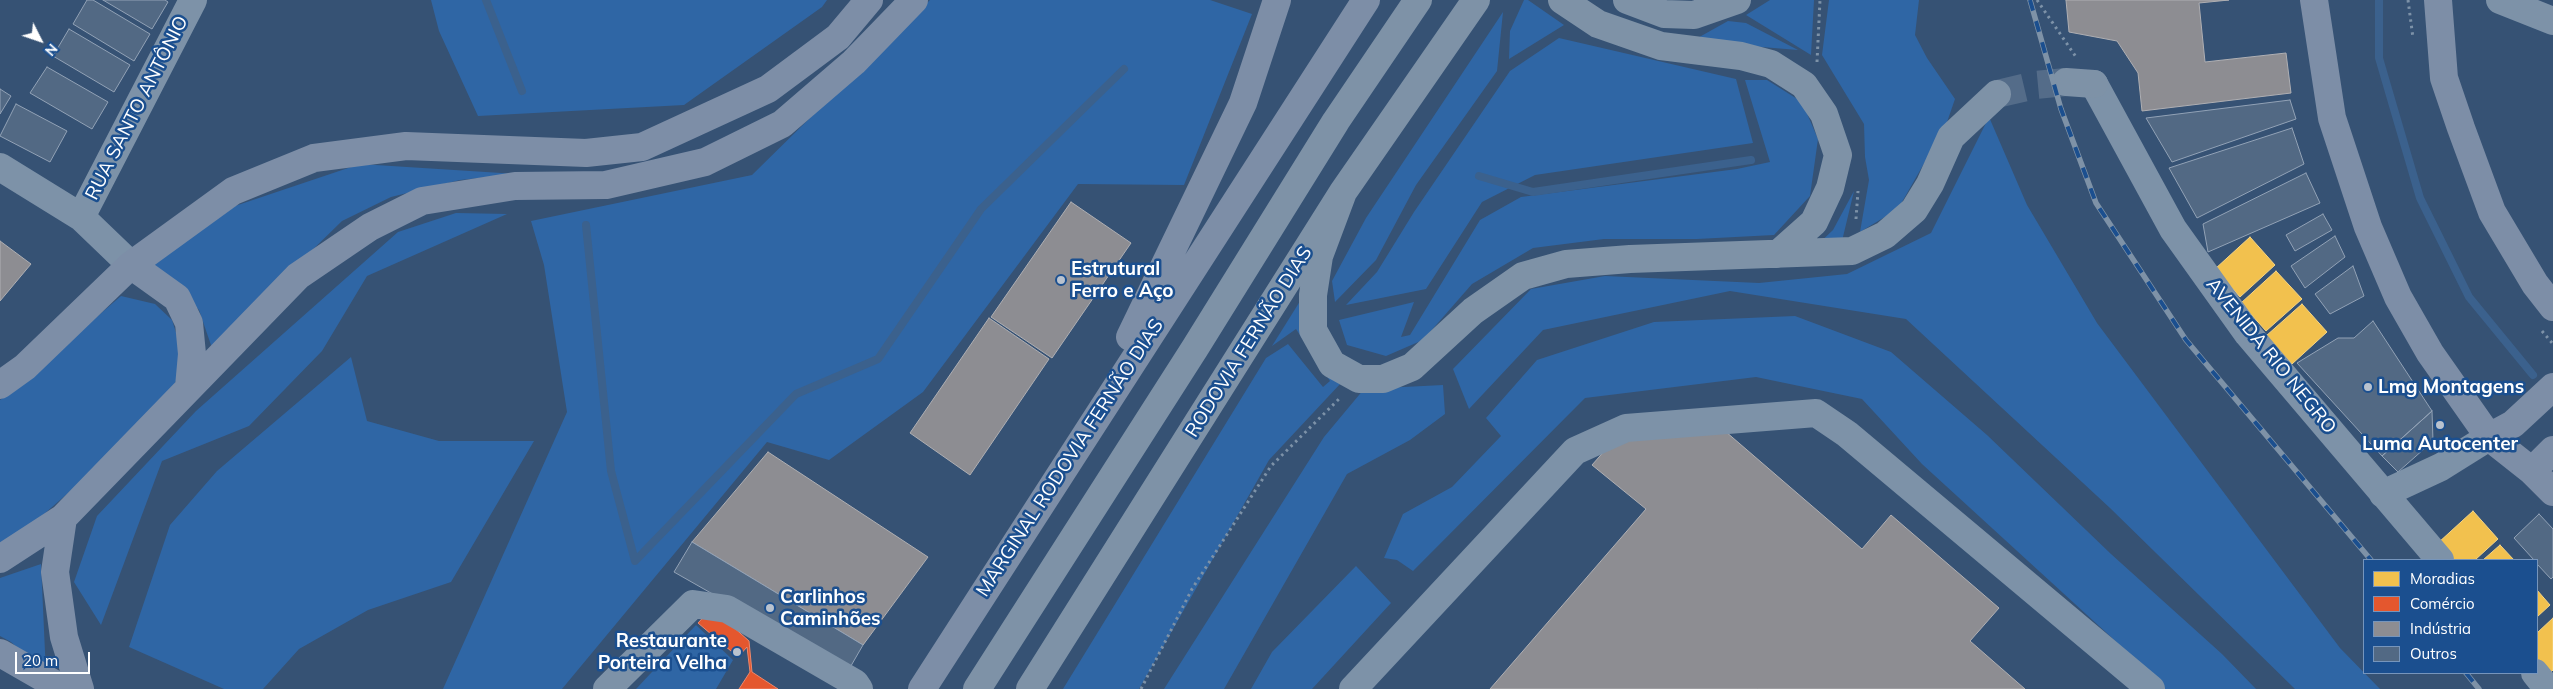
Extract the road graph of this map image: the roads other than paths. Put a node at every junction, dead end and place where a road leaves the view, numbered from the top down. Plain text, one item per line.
1 (193, 0) edge
2 (868, 0) edge
3 (914, 0) edge
4 (1277, 0) edge
5 (1366, 0) edge
6 (1418, 0) edge
7 (1476, 0) edge
8 (1562, 0) edge
9 (1627, 0) edge
10 (1737, 0) edge
11 (2314, 0) edge
12 (2438, 0) edge
13 (2500, 0) edge
14 (2553, 21) edge
15 (2066, 82) tunnel mouth
16 (2094, 84) joint
17 (1997, 94) tunnel mouth
18 (0, 167) edge
19 (1343, 192) junction
20 (81, 217) junction
21 (1778, 254) junction
22 (131, 265) junction
23 (2553, 307) edge
24 (0, 385) edge
25 (189, 387) junction
26 (2553, 388) edge
27 (2489, 437) junction
28 (2553, 450) edge
29 (1070, 458) junction
30 (2532, 471) junction
31 (2553, 492) edge
32 (2383, 494) junction
33 (63, 518) junction
34 (0, 559) edge
35 (2439, 559) edge
36 (0, 653) edge
37 (2536, 674) edge
38 (63, 689) edge
39 (80, 689) edge
40 (607, 689) edge
41 (860, 689) edge
42 (922, 689) edge
43 (977, 689) edge
44 (1030, 689) edge
45 (1353, 689) edge
46 (2151, 689) edge
47 (2548, 689) edge

1 - 20 street, RUA SANTO ANTÔNIO
2 - 22 main road
3 - 25 main road
4 - 29 main road
5 - 29 main road, MARGINAL RODOVIA FERNÃO DIAS
6 - 43 highway
7 - 19 highway, RODOVIA FERNÃO DIAS
8 - 21 highway
9 - 10 highway
11 - 27 main road
12 - 23 main road
13 - 14 street
15 - 16 highway
16 - 32 street, AVENIDA RIO NEGRO
17 - 21 highway
18 - 20 street
19 - 21 highway
19 - 44 highway, RODOVIA FERNÃO DIAS
20 - 22 street
22 - 24 main road
22 - 25 main road
25 - 33 main road
26 - 27 main road
27 - 30 main road
27 - 32 street
28 - 30 main road
29 - 42 main road, MARGINAL RODOVIA FERNÃO DIAS
30 - 31 main road
32 - 35 street, AVENIDA RIO NEGRO
33 - 34 main road
33 - 39 main road
36 - 38 main road
37 - 47 street
40 - 41 street
45 - 46 street

